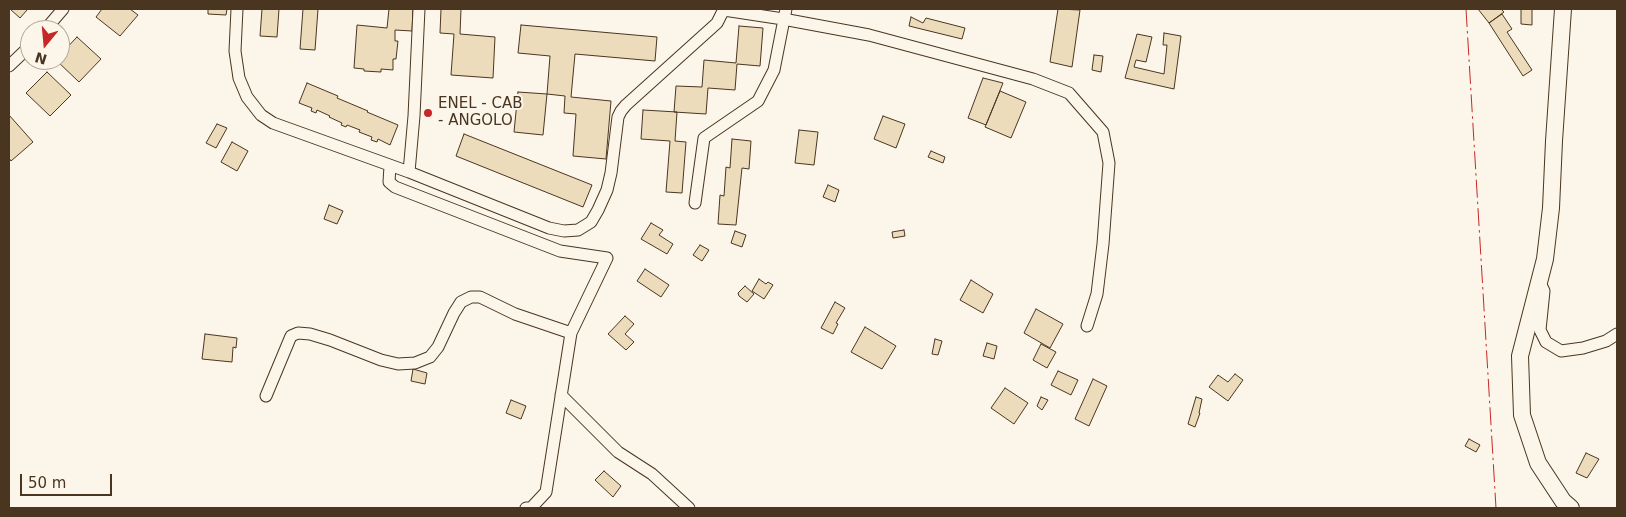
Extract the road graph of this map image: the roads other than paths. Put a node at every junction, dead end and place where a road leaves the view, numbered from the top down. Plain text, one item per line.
1 (63, 9) edge
2 (237, 9) edge
3 (419, 9) edge
4 (1563, 9) edge
5 (724, 10) edge
6 (785, 14) edge
7 (54, 20) edge
8 (20, 56) edge
9 (9, 66) edge
10 (390, 166) junction
11 (409, 172) junction
12 (695, 203) dead end
13 (1539, 279) junction
14 (1087, 326) dead end
15 (571, 333) junction
16 (1617, 334) edge
17 (561, 395) junction
18 (266, 396) dead end
19 (526, 508) edge
20 (689, 508) edge
21 (1571, 508) edge

1 - 7 street
2 - 10 street
3 - 11 street
4 - 13 main road
5 - 6 street
5 - 11 street
6 - 12 street
6 - 14 street
8 - 9 street
10 - 11 street
10 - 15 street
13 - 16 street
13 - 21 main road
15 - 17 street
15 - 18 street
17 - 19 street
17 - 20 street

